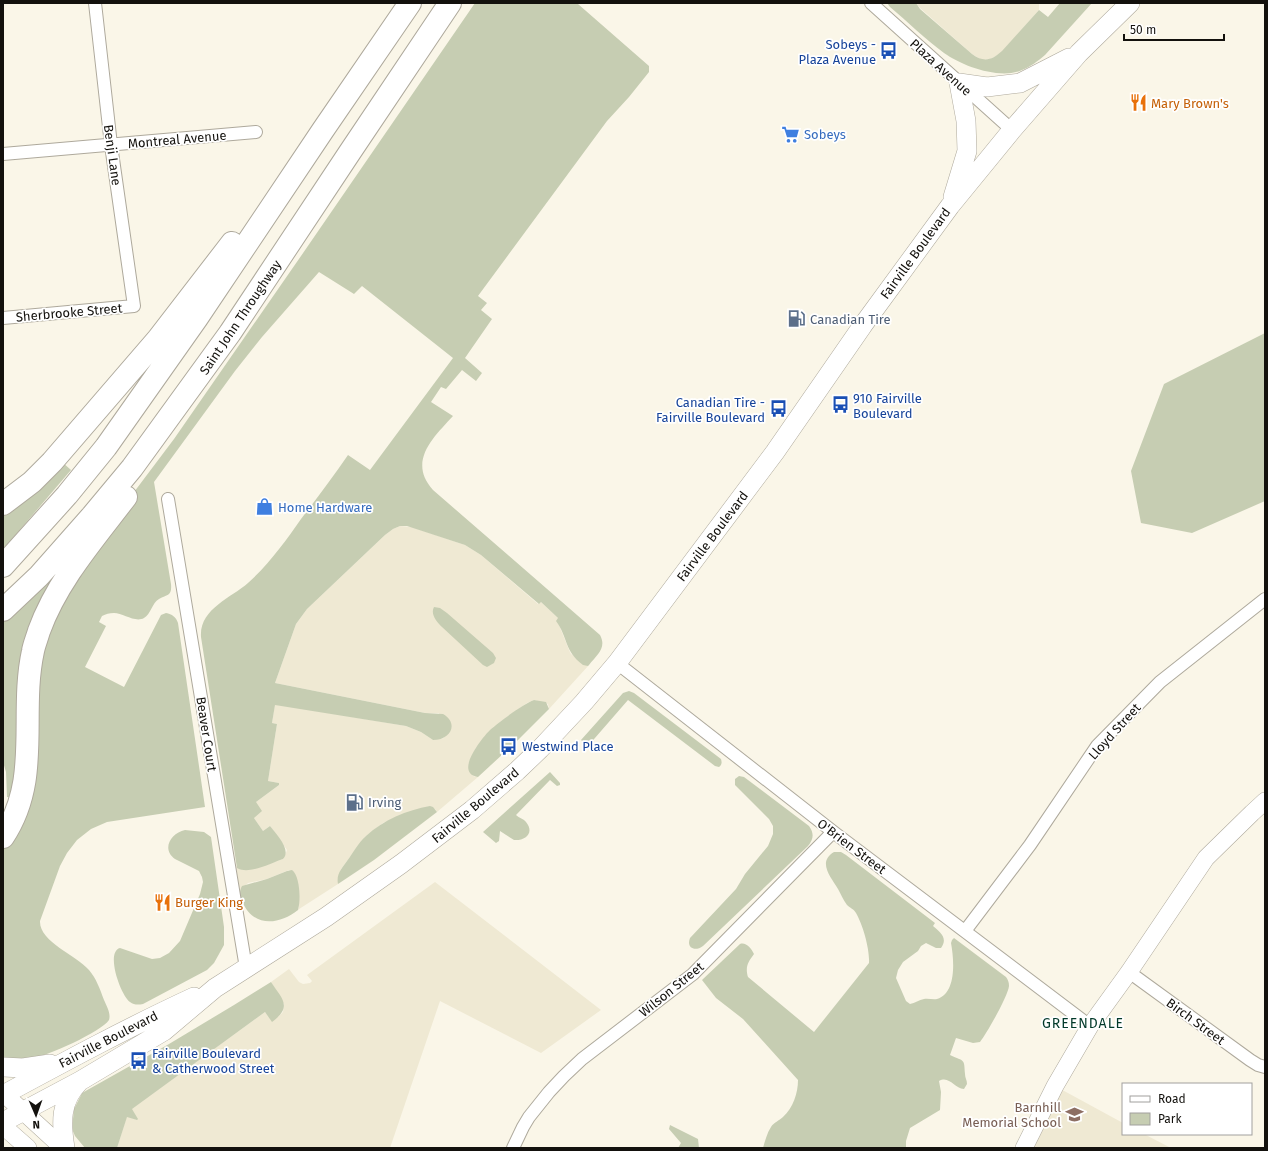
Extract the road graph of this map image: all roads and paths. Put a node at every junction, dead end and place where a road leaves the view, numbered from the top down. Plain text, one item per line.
1 (95, 3) edge
2 (410, 3) edge
3 (450, 3) edge
4 (871, 3) edge
5 (1130, 3) edge
6 (1079, 53) junction
7 (960, 83) junction
8 (323, 130) junction
9 (1012, 130) junction
10 (256, 132) dead end
11 (111, 145) junction
12 (3, 154) edge
13 (950, 206) junction
14 (134, 306) joint
15 (3, 318) edge
16 (230, 334) junction
17 (168, 499) dead end
18 (3, 504) edge
19 (3, 566) edge
20 (1265, 599) edge
21 (3, 610) edge
22 (617, 663) junction
23 (1265, 801) edge
24 (833, 832) junction
25 (3, 837) edge
26 (965, 931) junction
27 (246, 968) junction
28 (1129, 972) junction
29 (215, 988) junction
30 (1090, 1026) junction
31 (71, 1058) junction
32 (3, 1067) edge
33 (1265, 1067) edge
34 (80, 1081) junction
35 (3, 1094) edge
36 (22, 1111) junction
37 (3, 1122) edge
38 (3, 1126) edge
39 (28, 1148) edge
40 (64, 1148) edge
41 (512, 1148) edge
42 (1024, 1148) edge

1 - 11 street, Benji Lane
2 - 8 highway
3 - 16 highway, Saint John Throughway
4 - 7 street, Plaza Avenue
5 - 6 main road, Fairville Boulevard
6 - 7 main road
6 - 9 main road, Fairville Boulevard
7 - 9 street, Plaza Avenue
7 - 13 main road
8 - 18 highway
8 - 19 highway
9 - 13 main road, Fairville Boulevard
10 - 11 street, Montreal Avenue
11 - 12 street, Montreal Avenue
11 - 14 street, Benji Lane
13 - 22 main road, Fairville Boulevard
14 - 15 street, Sherbrooke Street
16 - 21 highway, Saint John Throughway
16 - 25 highway
17 - 27 street, Beaver Court
20 - 26 street, Lloyd Street
22 - 24 street, O'Brien Street
22 - 27 main road, Fairville Boulevard
23 - 28 main road
24 - 26 street, O'Brien Street
24 - 41 street, Wilson Street
26 - 30 street, O'Brien Street
27 - 29 main road, Fairville Boulevard
28 - 30 main road
28 - 33 street, Birch Street
29 - 31 main road, Fairville Boulevard
29 - 34 main road, Fairville Boulevard
30 - 42 main road
31 - 32 main road
31 - 35 main road, Fairville Boulevard
34 - 36 main road, Fairville Boulevard
34 - 40 main road
35 - 36 main road
36 - 37 main road, Fairville Boulevard
36 - 40 main road
38 - 39 main road

